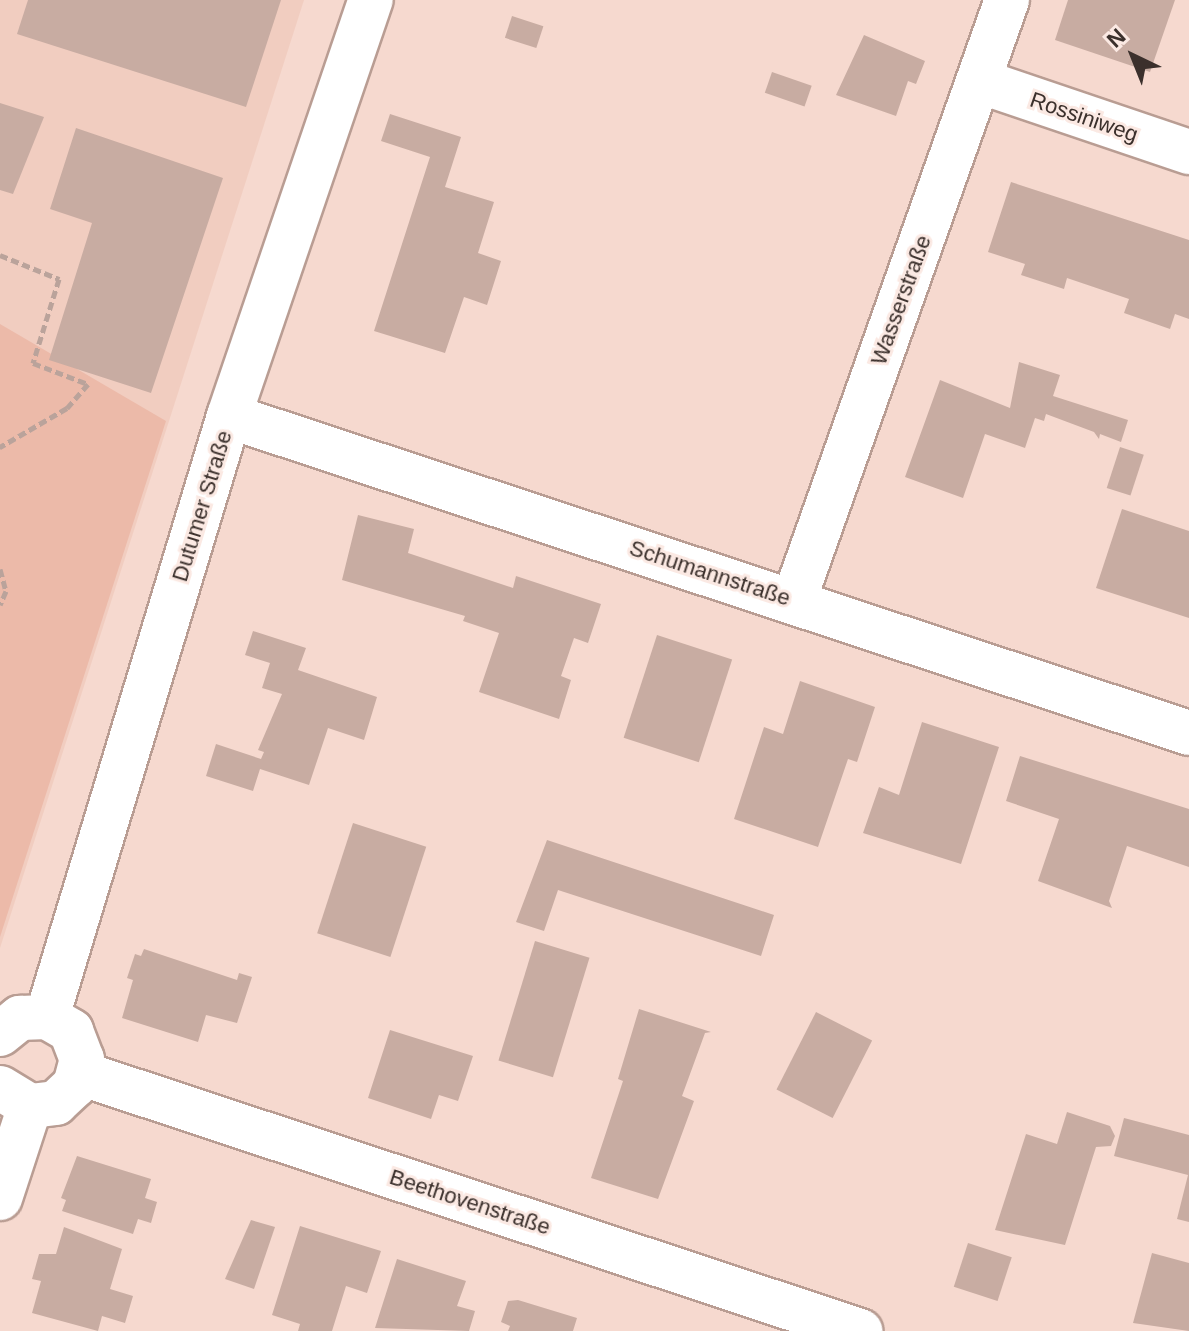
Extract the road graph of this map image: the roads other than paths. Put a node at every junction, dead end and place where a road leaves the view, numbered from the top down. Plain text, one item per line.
1 (371, 0) edge
2 (1007, 0) edge
3 (979, 81) junction
4 (1189, 152) edge
5 (229, 416) junction
6 (794, 600) junction
7 (1189, 733) edge
8 (47, 1017) junction
9 (0, 1034) edge
10 (80, 1073) junction
11 (15, 1097) edge
12 (0, 1198) edge
13 (860, 1331) edge

1 - 5 street, Dutumer Straße
2 - 3 street, Wasserstraße
3 - 4 street, Rossiniweg
3 - 6 street, Wasserstraße
5 - 6 street, Schumannstraße
5 - 8 street, Dutumer Straße
6 - 7 street, Schumannstraße
8 - 9 street
8 - 10 street
10 - 11 street
10 - 13 street, Beethovenstraße
11 - 12 street

